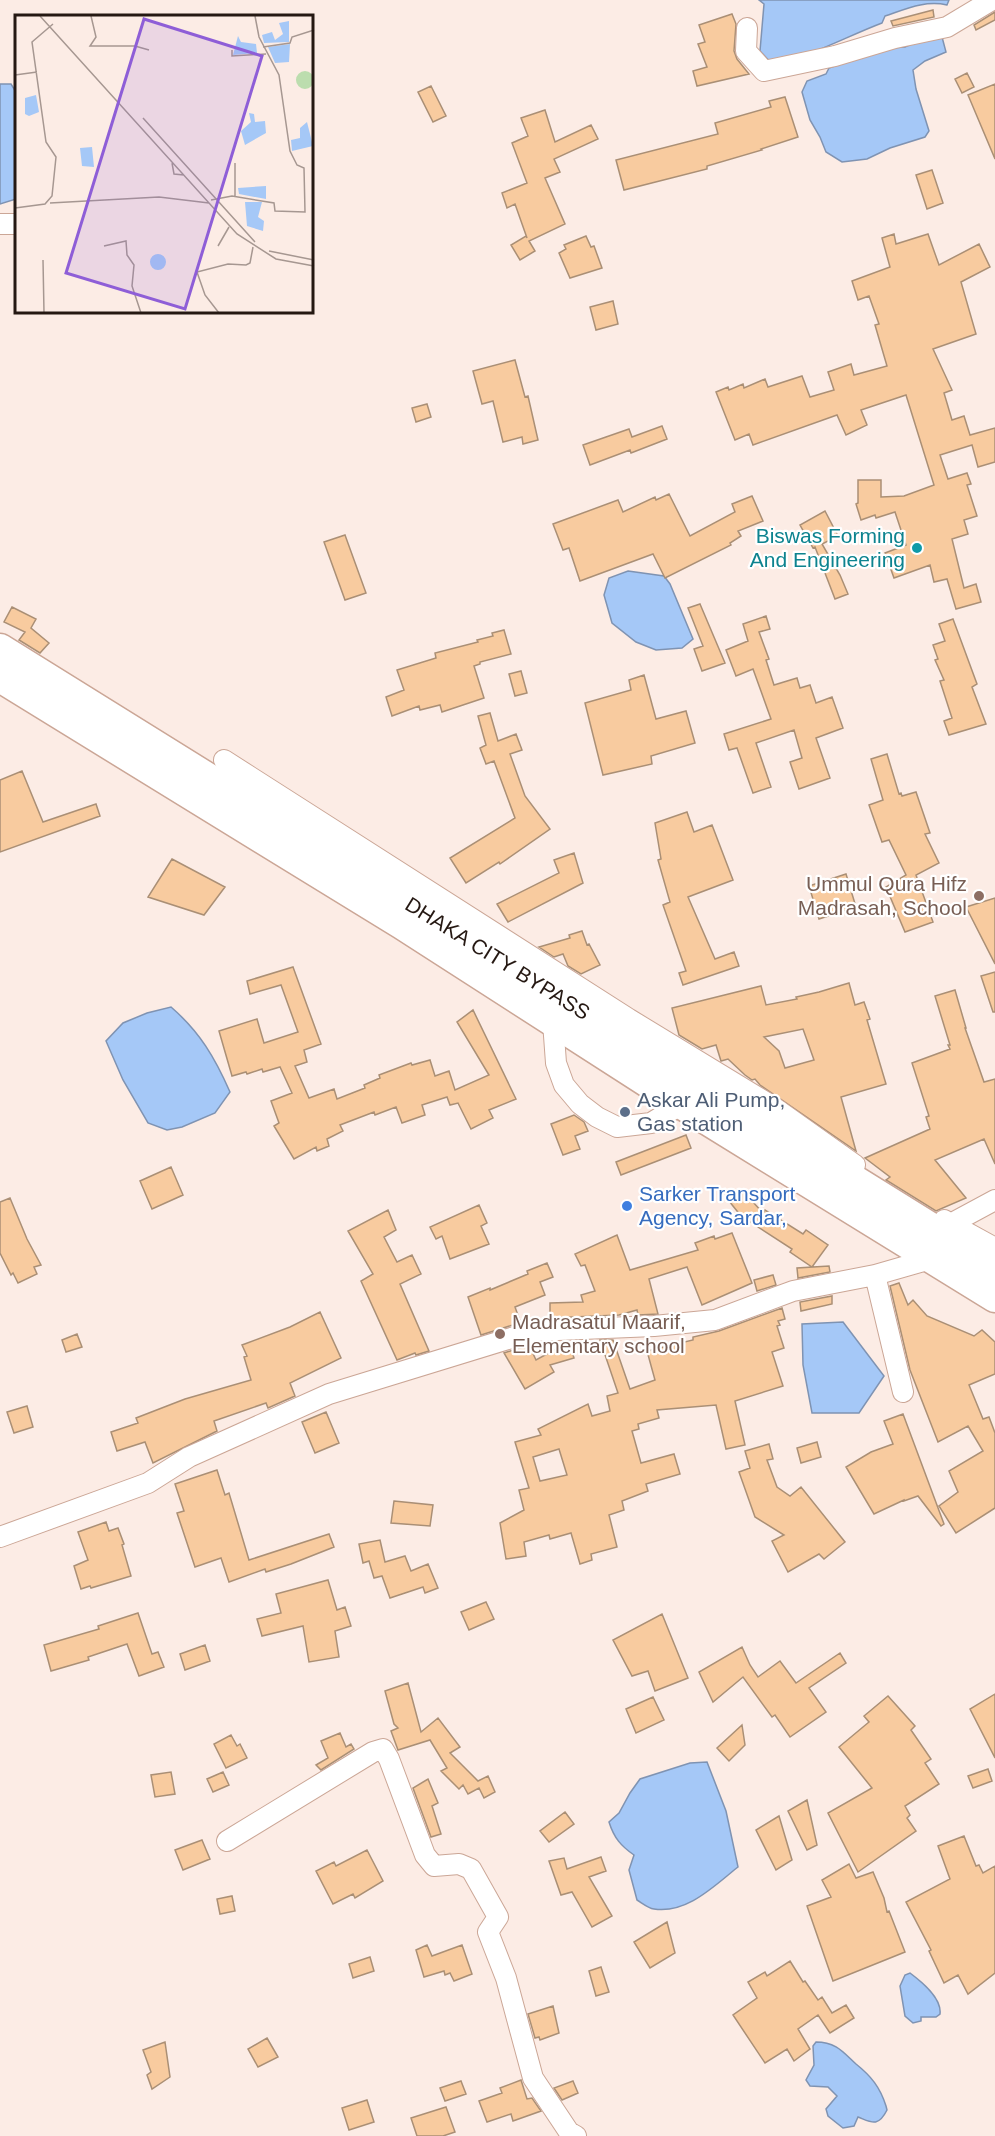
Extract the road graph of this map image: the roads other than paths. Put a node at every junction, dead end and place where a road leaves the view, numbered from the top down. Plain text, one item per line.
1 (992, 0) edge
2 (747, 28) dead end
3 (0, 650) edge
4 (0, 678) edge
5 (224, 760) dead end
6 (553, 1022) junction
7 (682, 1104) junction
8 (995, 1200) edge
9 (941, 1238) junction
10 (995, 1248) edge
11 (995, 1268) edge
12 (875, 1275) junction
13 (995, 1297) edge
14 (903, 1392) dead end
15 (0, 1537) edge
16 (227, 1841) dead end
17 (576, 2136) edge

1 - 2 street
3 - 9 highway, DHAKA CITY BYPASS
4 - 6 highway
5 - 9 street
6 - 7 highway
6 - 7 street
7 - 9 highway
8 - 9 street
9 - 10 street
9 - 11 highway, DHAKA CITY BYPASS
9 - 12 street
9 - 13 highway
12 - 14 street
12 - 15 street
16 - 17 street

